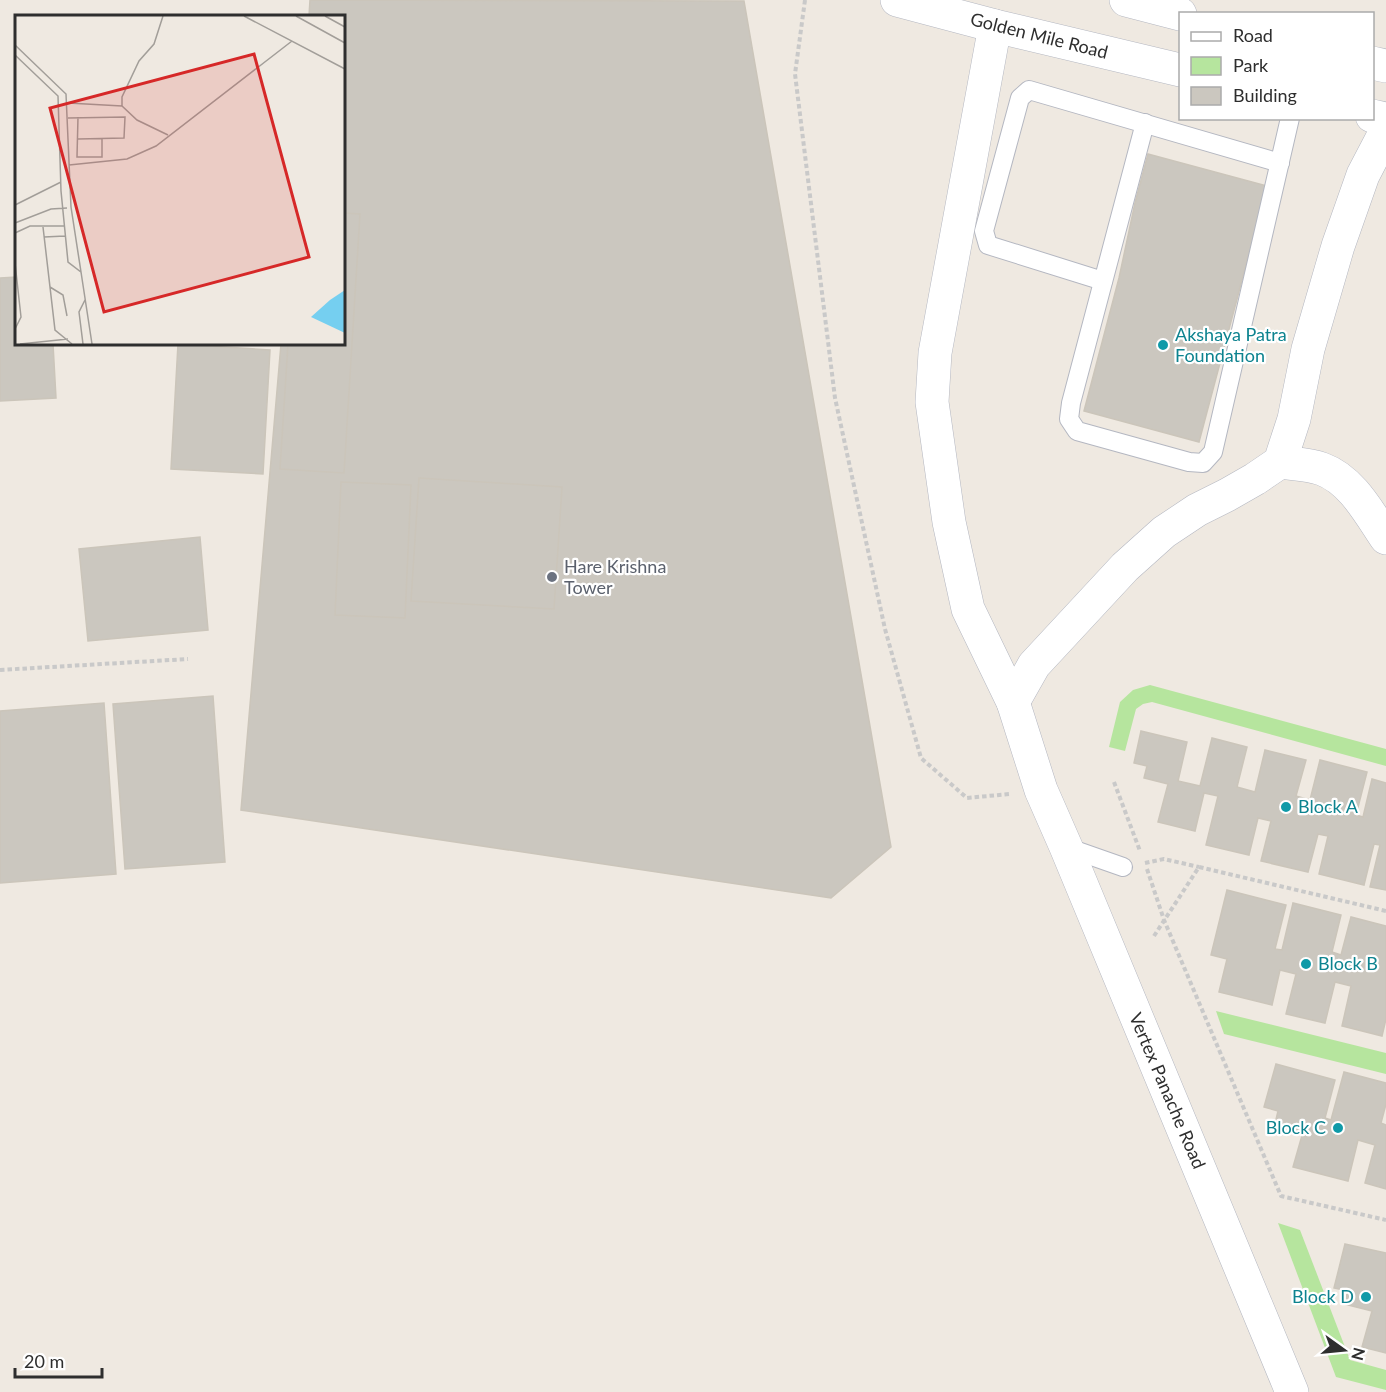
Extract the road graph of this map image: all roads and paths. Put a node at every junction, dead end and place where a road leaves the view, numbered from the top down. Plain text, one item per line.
1 (805, 0) edge
2 (897, 0) edge
3 (1126, 0) edge
4 (1179, 14) edge
5 (995, 26) junction
6 (1179, 70) edge
7 (1290, 120) edge
8 (1145, 123) junction
9 (1386, 130) edge
10 (1280, 163) junction
11 (1103, 281) junction
12 (1280, 462) junction
13 (1386, 538) edge
14 (188, 659) dead end
15 (0, 670) edge
16 (1013, 702) junction
17 (1041, 790) junction
18 (1066, 847) junction
19 (1123, 867) joint
20 (1199, 867) junction
21 (1386, 911) edge
22 (1164, 920) junction
23 (1154, 936) dead end
24 (1386, 1220) edge
25 (1292, 1392) edge

1 - 17 path
2 - 5 street, Golden Mile Road
3 - 4 street
5 - 6 street, Golden Mile Road
5 - 16 street, Vertex Panache Road
7 - 10 lane
8 - 10 lane
8 - 11 lane
8 - 11 lane
9 - 12 street
10 - 11 lane
12 - 13 street
12 - 16 street
14 - 15 path
16 - 17 street, Vertex Panache Road
17 - 18 street, Vertex Panache Road
18 - 19 lane
18 - 25 street, Vertex Panache Road
19 - 20 path
20 - 21 path
20 - 22 path
22 - 23 path
22 - 24 path

